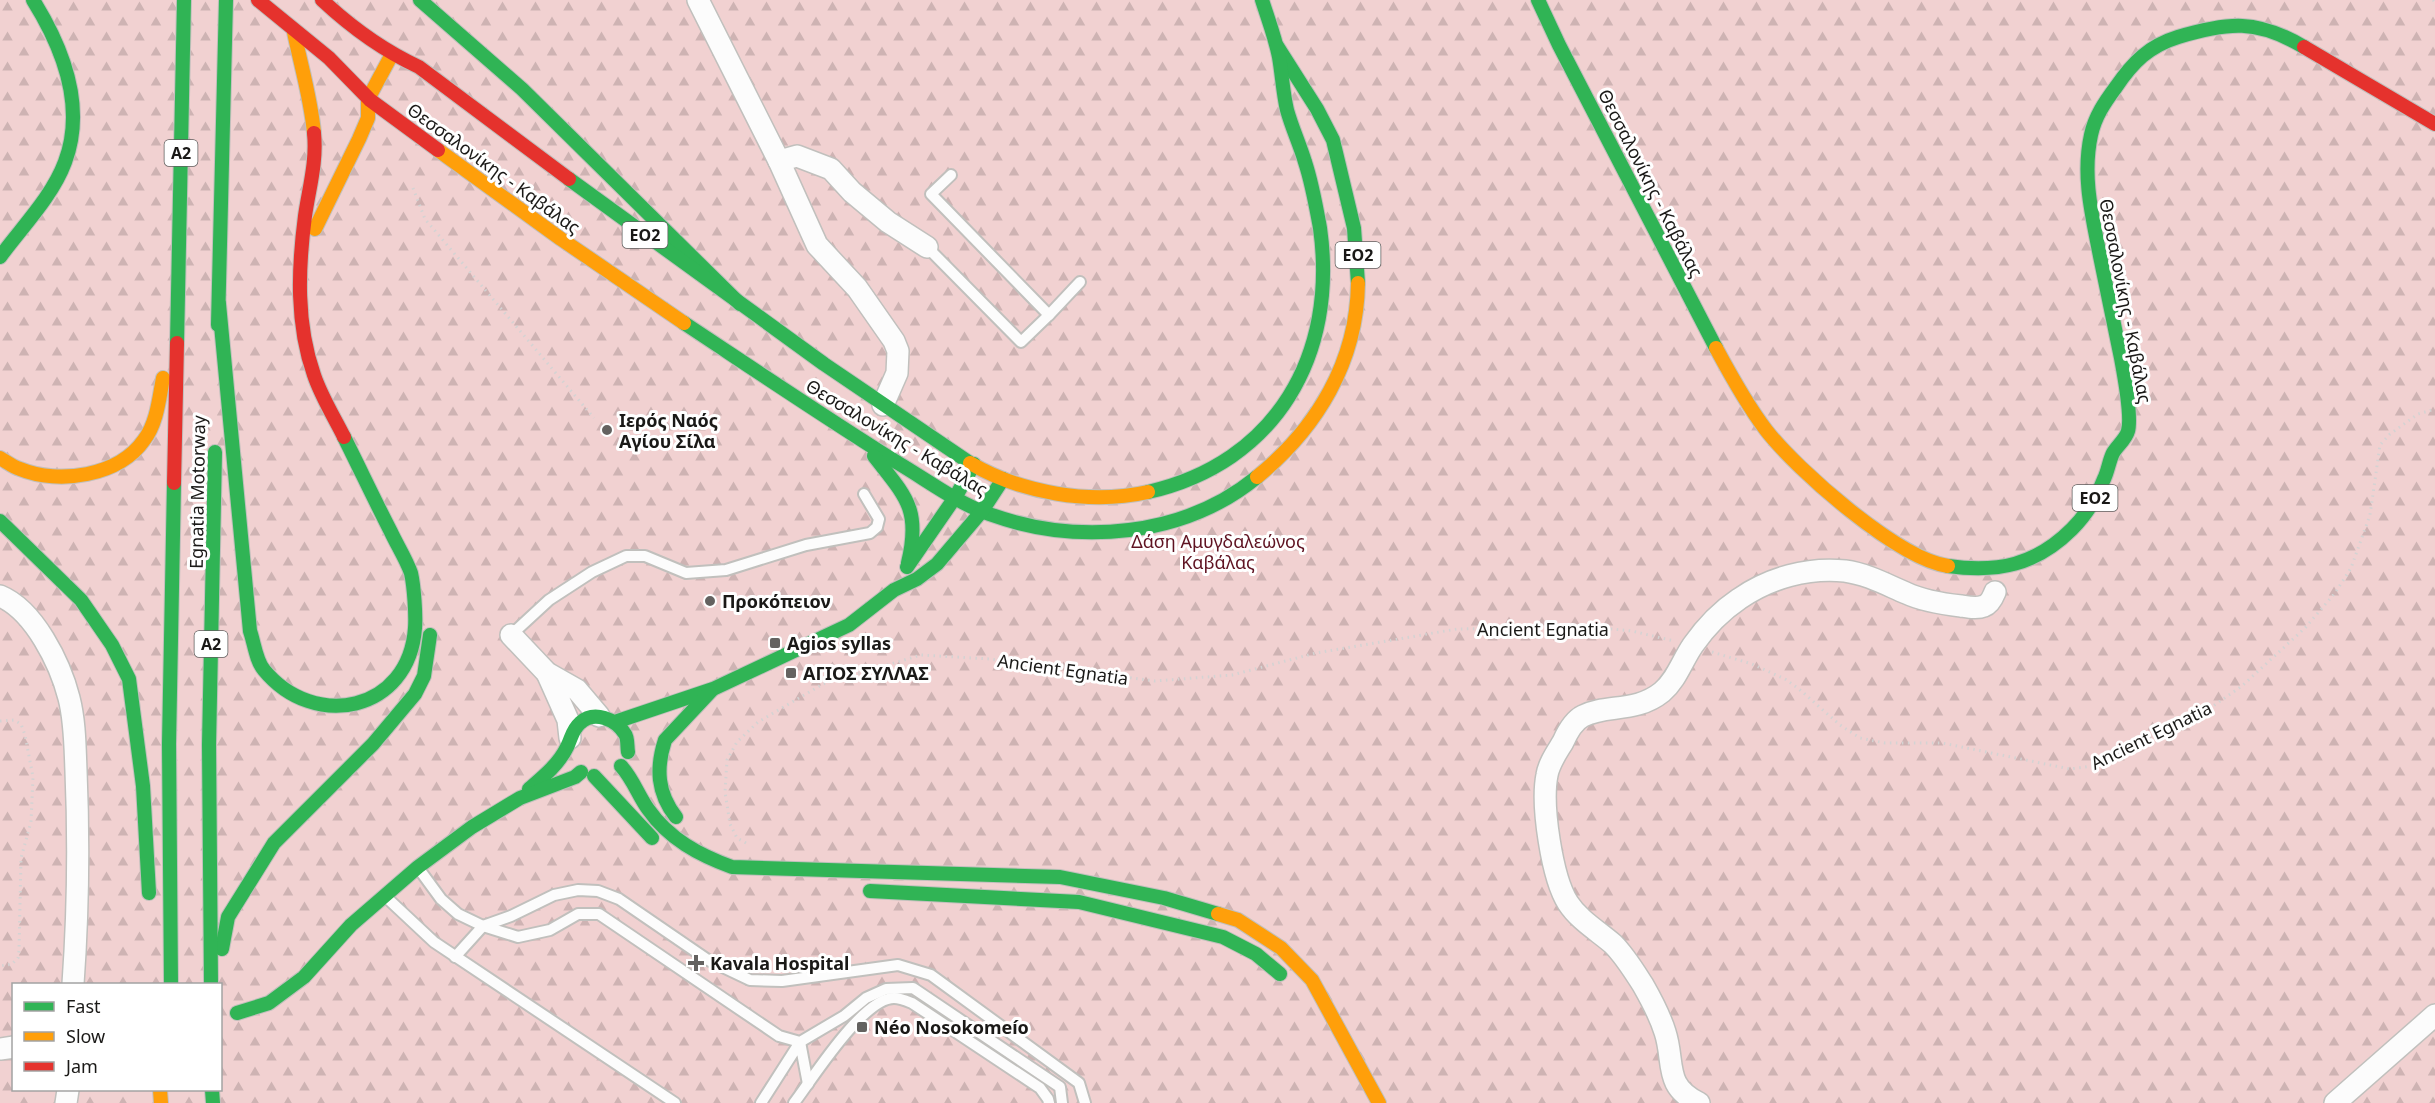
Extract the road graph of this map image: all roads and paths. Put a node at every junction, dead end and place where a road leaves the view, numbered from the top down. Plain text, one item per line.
1 (33, 0) edge
2 (184, 0) edge
3 (226, 0) edge
4 (258, 0) edge
5 (322, 0) edge
6 (420, 0) edge
7 (698, 0) edge
8 (1262, 0) edge
9 (1538, 0) edge
10 (294, 32) junction
11 (1276, 46) junction
12 (391, 56) junction
13 (368, 99) junction
14 (2435, 124) edge
15 (779, 160) junction
16 (951, 175) dead end
17 (413, 188) dead end
18 (927, 247) joint
19 (303, 253) junction
20 (0, 257) edge
21 (1080, 282) dead end
22 (219, 304) junction
23 (740, 304) junction
24 (178, 306) junction
25 (1050, 315) junction
26 (882, 405) junction
27 (2435, 409) edge
28 (594, 418) dead end
29 (857, 437) junction
30 (0, 458) edge
31 (974, 464) junction
32 (1003, 479) junction
33 (864, 494) dead end
34 (956, 496) junction
35 (982, 511) junction
36 (0, 521) edge
37 (908, 563) junction
38 (411, 574) junction
39 (894, 591) junction
40 (1995, 592) dead end
41 (0, 596) edge
42 (511, 635) joint
43 (1693, 646) junction
44 (547, 673) junction
45 (713, 689) junction
46 (694, 710) junction
47 (607, 719) junction
48 (0, 721) edge
49 (656, 730) dead end
50 (569, 743) junction
51 (621, 766) junction
52 (588, 774) junction
53 (520, 798) junction
54 (755, 848) dead end
55 (662, 849) dead end
56 (418, 867) junction
57 (792, 869) junction
58 (857, 890) dead end
59 (385, 895) junction
60 (150, 906) dead end
61 (483, 926) junction
62 (455, 957) junction
63 (0, 966) edge
64 (73, 983) edge
65 (171, 983) edge
66 (213, 983) edge
67 (213, 983) edge
68 (1289, 984) dead end
69 (237, 1013) dead end
70 (2435, 1015) edge
71 (844, 1016) junction
72 (854, 1023) junction
73 (800, 1042) junction
74 (808, 1084) junction
75 (675, 1103) edge
76 (761, 1103) edge
77 (794, 1103) edge
78 (1048, 1103) edge
79 (1062, 1103) edge
80 (1085, 1103) edge
81 (1379, 1103) edge
82 (1699, 1103) edge
83 (2335, 1103) edge

1 - 20 main road
2 - 24 main road, Egnatia Motorway / Α2
3 - 22 main road, Egnatia Motorway / Α2
4 - 10 main road, Θεσσαλονίκης - Καβάλας / ΕΟ2
5 - 12 main road, Θεσσαλονίκης - Καβάλας / ΕΟ2
6 - 23 main road
7 - 15 street
8 - 11 main road, Θεσσαλονίκης - Καβάλας / ΕΟ2
9 - 14 main road, Θεσσαλονίκης - Καβάλας / ΕΟ2
10 - 13 main road, Θεσσαλονίκης - Καβάλας / ΕΟ2
10 - 19 main road
11 - 32 main road, Θεσσαλονίκης - Καβάλας / ΕΟ2
11 - 35 main road, Θεσσαλονίκης - Καβάλας / ΕΟ2
12 - 13 main road
12 - 23 main road, Θεσσαλονίκης - Καβάλας / ΕΟ2
13 - 19 main road
13 - 29 main road, Θεσσαλονίκης - Καβάλας / ΕΟ2
15 - 18 street
15 - 26 street
16 - 25 lane
17 - 28 path
18 - 25 lane
19 - 38 main road
21 - 25 lane
22 - 38 main road
22 - 66 main road, Egnatia Motorway / Α2
23 - 26 main road, Θεσσαλονίκης - Καβάλας / ΕΟ2
24 - 30 main road
24 - 65 main road, Egnatia Motorway / Α2
26 - 31 main road, Θεσσαλονίκης - Καβάλας / ΕΟ2
27 - 43 path, Ancient Egnatia
29 - 34 main road, Θεσσαλονίκης - Καβάλας / ΕΟ2
29 - 37 main road
31 - 32 main road, Θεσσαλονίκης - Καβάλας / ΕΟ2
31 - 34 main road
32 - 35 main road
33 - 42 lane
34 - 35 main road, Θεσσαλονίκης - Καβάλας / ΕΟ2
34 - 37 main road
35 - 39 main road
36 - 60 main road
37 - 39 main road
38 - 67 main road
39 - 45 main road
40 - 43 street
41 - 64 street
42 - 44 street
43 - 54 path, Ancient Egnatia
43 - 82 street
44 - 47 street
44 - 50 street
45 - 46 main road
45 - 47 main road
46 - 49 main road
46 - 57 main road
47 - 50 main road
47 - 51 main road
48 - 63 path
50 - 52 main road
50 - 53 main road
51 - 52 main road
51 - 57 main road
52 - 53 main road
52 - 55 main road
53 - 56 main road
56 - 59 main road
56 - 61 lane
57 - 81 main road
58 - 68 main road
59 - 62 lane
59 - 69 main road
61 - 62 lane
61 - 73 lane
61 - 80 lane
62 - 75 lane
70 - 83 street
71 - 72 lane
71 - 73 lane
71 - 79 lane
72 - 74 lane
72 - 78 lane
73 - 74 lane
73 - 76 lane
74 - 77 lane

